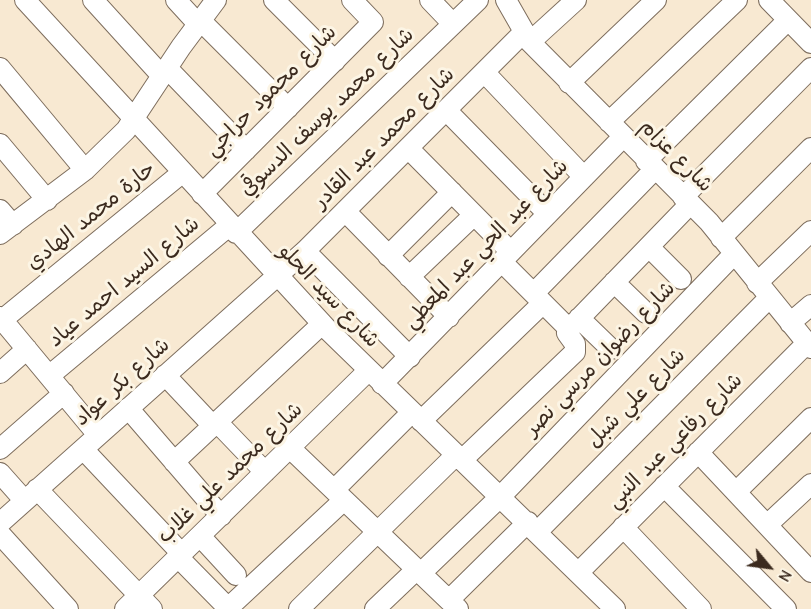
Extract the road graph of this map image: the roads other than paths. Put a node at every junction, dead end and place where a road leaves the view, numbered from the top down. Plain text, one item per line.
1 (25, 0) edge
2 (93, 0) edge
3 (176, 0) edge
4 (216, 0) edge
5 (274, 0) edge
6 (352, 0) edge
7 (430, 0) edge
8 (478, 0) edge
9 (506, 0) edge
10 (576, 0) edge
11 (656, 0) edge
12 (737, 0) edge
13 (769, 0) edge
14 (716, 7) edge
15 (788, 20) junction
16 (199, 22) junction
17 (453, 24) junction
18 (527, 37) junction
19 (811, 43) edge
20 (334, 61) junction
21 (0, 68) edge
22 (811, 68) edge
23 (165, 72) junction
24 (484, 72) junction
25 (569, 83) junction
26 (288, 108) junction
27 (446, 110) junction
28 (134, 120) junction
29 (616, 130) junction
30 (0, 144) edge
31 (408, 148) junction
32 (811, 148) edge
33 (246, 150) junction
34 (650, 165) junction
35 (85, 170) junction
36 (183, 172) junction
37 (584, 177) junction
38 (452, 192) junction
39 (202, 194) junction
40 (47, 200) junction
41 (686, 200) junction
42 (0, 210) edge
43 (345, 211) junction
44 (548, 214) junction
45 (474, 215) junction
46 (233, 229) junction
47 (6, 230) edge
48 (811, 231) edge
49 (721, 238) junction
50 (649, 247) junction
51 (305, 251) junction
52 (734, 254) junction
53 (388, 256) junction
54 (507, 257) junction
55 (277, 277) junction
56 (409, 277) junction
57 (681, 279) dead end
58 (614, 282) junction
59 (763, 290) junction
60 (539, 298) junction
61 (811, 305) edge
62 (646, 313) dead end
63 (449, 317) junction
64 (1, 318) edge
65 (574, 323) junction
66 (790, 323) junction
67 (322, 324) junction
68 (809, 345) edge
69 (27, 349) junction
70 (611, 349) dead end
71 (410, 357) junction
72 (0, 373) edge
73 (165, 375) junction
74 (49, 376) junction
75 (375, 377) junction
76 (64, 393) junction
77 (128, 408) junction
78 (416, 416) junction
79 (215, 424) junction
80 (808, 427) edge
81 (98, 435) junction
82 (83, 448) junction
83 (290, 448) junction
84 (0, 449) edge
85 (698, 452) junction
86 (459, 457) junction
87 (174, 462) junction
88 (265, 472) junction
89 (0, 473) edge
90 (811, 484) edge
91 (664, 486) junction
92 (736, 492) junction
93 (31, 495) junction
94 (339, 495) junction
95 (501, 496) junction
96 (221, 516) junction
97 (0, 523) edge
98 (767, 525) junction
99 (533, 527) junction
100 (623, 527) junction
101 (379, 533) junction
102 (0, 534) edge
103 (200, 536) junction
104 (180, 556) junction
105 (419, 571) junction
106 (811, 572) edge
107 (578, 573) junction
108 (236, 575) dead end
109 (146, 602) edge
110 (451, 605) edge
111 (229, 608) edge
112 (68, 609) edge
113 (125, 609) edge
114 (299, 609) edge
115 (375, 609) edge
116 (615, 609) edge
117 (701, 609) edge
118 (786, 609) edge

1 - 28 street, شارع سيد الحلو
2 - 23 street
3 - 16 street
4 - 16 street
5 - 20 street
6 - 20 street, شارع محمود حراجي
7 - 17 street
8 - 17 street, شارع محمد يوسف الدسوقي
9 - 18 street, شارع عزام
10 - 18 street, شارع محمد عبد القادر
11 - 25 street
12 - 14 street, شارع عبد الحي عبد المعطي
13 - 15 street
14 - 29 street, شارع عبد الحي عبد المعطي
15 - 19 street
15 - 34 street
16 - 23 street
16 - 26 street
17 - 46 street, شارع محمد يوسف الدسوقي
18 - 24 street, شارع محمد عبد القادر
18 - 25 street, شارع عزام
20 - 26 street, شارع محمود حراجي
21 - 35 street
22 - 41 street
23 - 28 street
23 - 33 street
24 - 27 street, شارع محمد عبد القادر
24 - 37 street
25 - 29 street, شارع عزام
26 - 33 street, شارع محمود حراجي
27 - 31 street, شارع محمد عبد القادر
27 - 44 street
28 - 35 street
28 - 36 street, شارع سيد الحلو
29 - 34 street, شارع عزام
29 - 37 street, شارع عبد الحي عبد المعطي
30 - 40 street
31 - 38 street
31 - 43 street, شارع محمد عبد القادر
32 - 49 street
33 - 39 street, شارع محمود حراجي
34 - 41 street, شارع عزام
34 - 60 street
35 - 40 street
36 - 39 street, شارع سيد الحلو
36 - 64 street, حارة محمد الهادي
37 - 44 street, شارع عبد الحي عبد المعطي
38 - 45 street
38 - 53 street
39 - 46 street, شارع سيد الحلو
40 - 47 street
41 - 49 street, شارع عزام
41 - 50 street
42 - 47 street
43 - 51 street, شارع محمد عبد القادر
43 - 53 street
44 - 54 street, شارع عبد الحي عبد المعطي
45 - 54 street
45 - 56 street
46 - 55 street, شارع سيد الحلو
46 - 74 street, شارع السيد احمد عياد
48 - 59 street, شارع علي شبل
49 - 52 street, شارع عزام
50 - 57 street
50 - 58 street
51 - 55 street, شارع محمد عبد القادر
51 - 71 street
52 - 59 street, شارع عزام
52 - 95 street, شارع رضوان مرسي نصر
53 - 56 street
54 - 60 street
54 - 63 street, شارع عبد الحي عبد المعطي
55 - 67 street, شارع سيد الحلو
55 - 73 street, شارع بكر عواد
56 - 63 street
58 - 62 street
58 - 65 street
59 - 66 street, شارع عزام
59 - 99 street, شارع علي شبل
60 - 65 street
60 - 78 street
61 - 66 street
63 - 71 street, شارع عبد الحي عبد المعطي
64 - 69 street
65 - 70 street
65 - 86 street
66 - 68 street, شارع عزام
67 - 75 street, شارع سيد الحلو
67 - 79 street
68 - 85 street, شارع رفاعي عبد النبي
69 - 72 street
69 - 74 street
71 - 75 street, شارع عبد الحي عبد المعطي
73 - 77 street, شارع بكر عواد
73 - 79 street
74 - 76 street
75 - 78 street, شارع سيد الحلو
75 - 83 street, شارع محمد علي غلاب
76 - 81 street
76 - 84 street
77 - 81 street, شارع بكر عواد
77 - 87 street
78 - 86 street, شارع سيد الحلو
78 - 94 street
79 - 87 street
79 - 88 street
80 - 92 street
81 - 82 street, شارع بكر عواد
82 - 93 street, شارع بكر عواد
82 - 104 street
83 - 88 street, شارع محمد علي غلاب
83 - 94 street
85 - 91 street, شارع رفاعي عبد النبي
85 - 92 street
86 - 95 street, شارع سيد الحلو
86 - 101 street
87 - 96 street
88 - 96 street, شارع محمد علي غلاب
89 - 93 street
90 - 98 street
91 - 100 street, شارع رفاعي عبد النبي
91 - 118 street
92 - 98 street
93 - 97 street, شارع بكر عواد
93 - 109 street
94 - 101 street
94 - 111 street
95 - 99 street, شارع سيد الحلو
95 - 105 street, شارع رضوان مرسي نصر
96 - 103 street, شارع محمد علي غلاب
98 - 106 street
99 - 107 street, شارع سيد الحلو
99 - 110 street, شارع علي شبل
100 - 107 street, شارع رفاعي عبد النبي
100 - 117 street
101 - 105 street
101 - 114 street
102 - 112 street
103 - 104 street, شارع محمد علي غلاب
103 - 108 street
104 - 109 street, شارع محمد علي غلاب
104 - 111 street
105 - 110 street
105 - 115 street, شارع رضوان مرسي نصر
107 - 116 street, شارع سيد الحلو
109 - 113 street, شارع محمد علي غلاب

